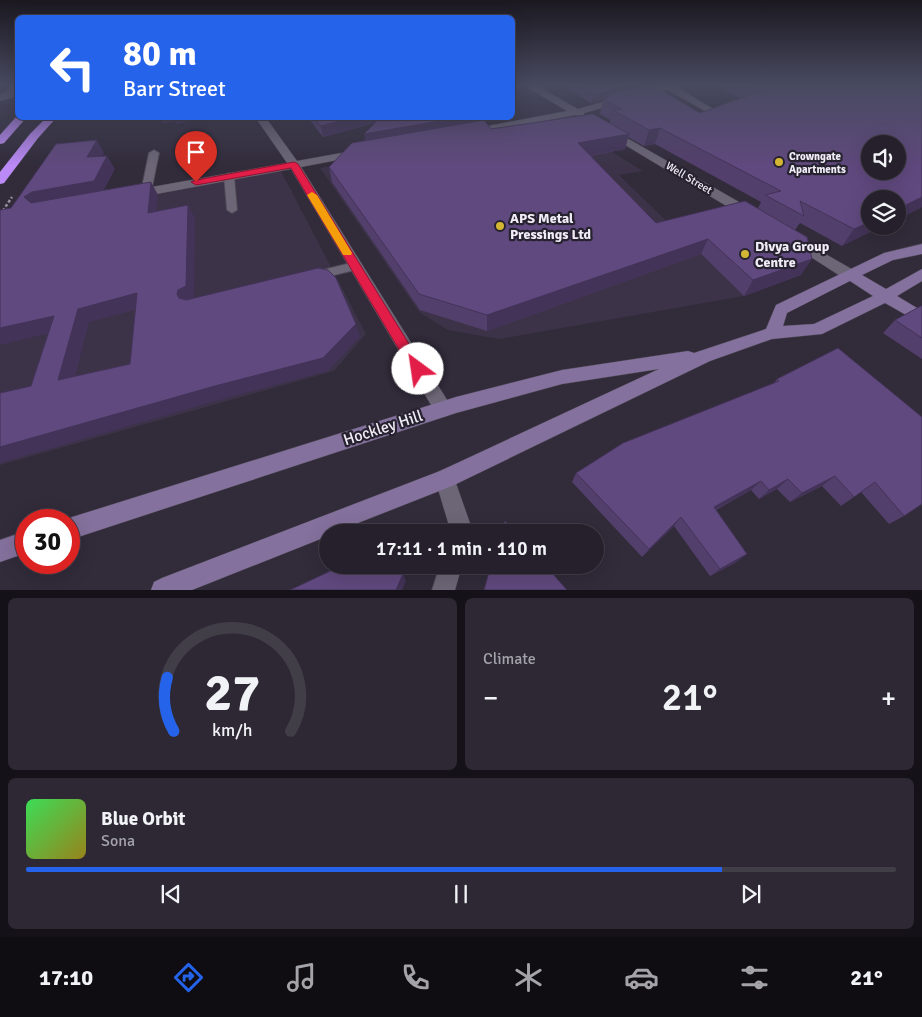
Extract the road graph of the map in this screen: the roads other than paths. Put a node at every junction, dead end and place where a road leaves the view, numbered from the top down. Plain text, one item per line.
1 (577, 112) joint
2 (713, 112) edge
3 (717, 114) edge
4 (19, 120) edge
5 (49, 120) edge
6 (262, 120) edge
7 (460, 134) edge
8 (0, 141) edge
9 (372, 150) edge
10 (154, 152) dead end
11 (294, 164) junction
12 (229, 176) junction
13 (0, 180) edge
14 (146, 192) junction
15 (127, 195) edge
16 (232, 210) dead end
17 (756, 218) edge
18 (781, 232) edge
19 (922, 249) edge
20 (355, 266) junction
21 (922, 274) edge
22 (850, 275) junction
23 (298, 280) edge
24 (886, 296) junction
25 (922, 318) edge
26 (772, 333) junction
27 (704, 356) junction
28 (443, 409) junction
29 (445, 478) junction
30 (459, 524) edge
31 (80, 525) edge
32 (15, 546) edge
33 (0, 551) edge
34 (449, 574) edge
35 (162, 590) edge
36 (443, 590) edge

1 - 7 street
1 - 17 street, Well Street
2 - 3 lane
4 - 8 highway
5 - 13 highway
6 - 11 street
9 - 11 street
10 - 14 lane
11 - 12 street
11 - 20 street
12 - 14 street
12 - 16 lane
14 - 15 street
18 - 22 street
19 - 22 main road
20 - 23 lane
20 - 28 street
21 - 24 main road, Hockley Hill
22 - 24 main road
22 - 26 main road
24 - 25 main road
24 - 26 main road, Hockley Hill
26 - 27 main road, Hockley Hill
27 - 28 main road, Hockley Hill
27 - 29 main road, Hockley Hill
28 - 31 main road, Hockley Hill
29 - 30 street
29 - 35 main road, Hockley Hill
32 - 33 main road
34 - 36 street

